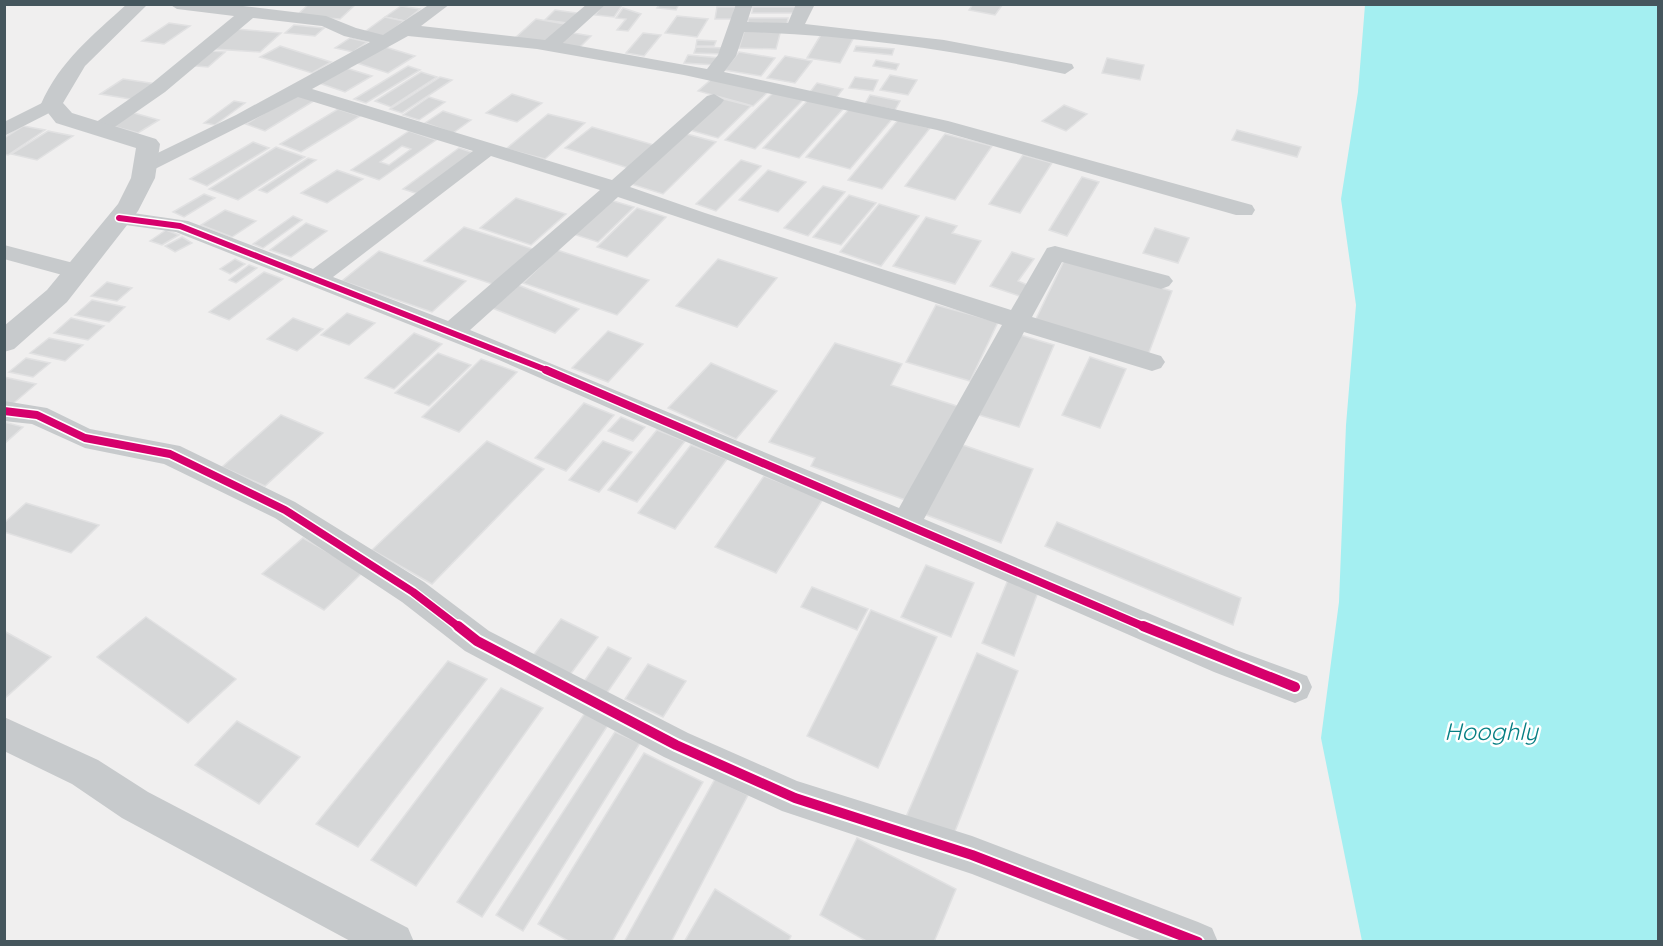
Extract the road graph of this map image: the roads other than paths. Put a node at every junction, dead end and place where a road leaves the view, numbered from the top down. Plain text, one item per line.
1 (140, 4) edge
2 (177, 4) edge
3 (442, 4) edge
4 (598, 4) edge
5 (745, 4) edge
6 (807, 4) edge
7 (249, 12) junction
8 (738, 27) junction
9 (794, 29) junction
10 (405, 30) junction
11 (385, 41) junction
12 (549, 46) junction
13 (1065, 68) dead end
14 (712, 75) junction
15 (295, 90) junction
16 (714, 100) dead end
17 (52, 104) junction
18 (99, 129) junction
19 (4, 130) edge
20 (488, 148) junction
21 (144, 167) junction
22 (616, 189) junction
23 (1244, 210) dead end
24 (119, 218) junction
25 (7, 254) edge
26 (77, 271) junction
27 (315, 279) junction
28 (1161, 281) dead end
29 (1017, 321) junction
30 (451, 332) junction
31 (4, 342) edge
32 (1152, 362) dead end
33 (4, 411) edge
34 (906, 524) junction
35 (1295, 687) dead end
36 (4, 733) edge
37 (394, 942) edge
38 (1198, 942) edge

1 - 17 street
2 - 7 street
3 - 10 street
4 - 12 street
5 - 8 street
6 - 9 street
7 - 11 street
7 - 18 street
8 - 9 street
8 - 14 street
9 - 13 street
10 - 11 street
10 - 12 street
11 - 15 street
12 - 14 street
14 - 23 street
15 - 20 street
15 - 21 street
16 - 22 street
17 - 18 street
17 - 19 street
18 - 21 street
20 - 22 street
20 - 27 street
21 - 24 street
22 - 29 street
22 - 30 street
24 - 26 street
24 - 27 street
25 - 26 street
26 - 31 street
27 - 30 street
28 - 29 street
29 - 32 street
29 - 34 street
30 - 34 street
33 - 38 street
34 - 35 street
36 - 37 street

